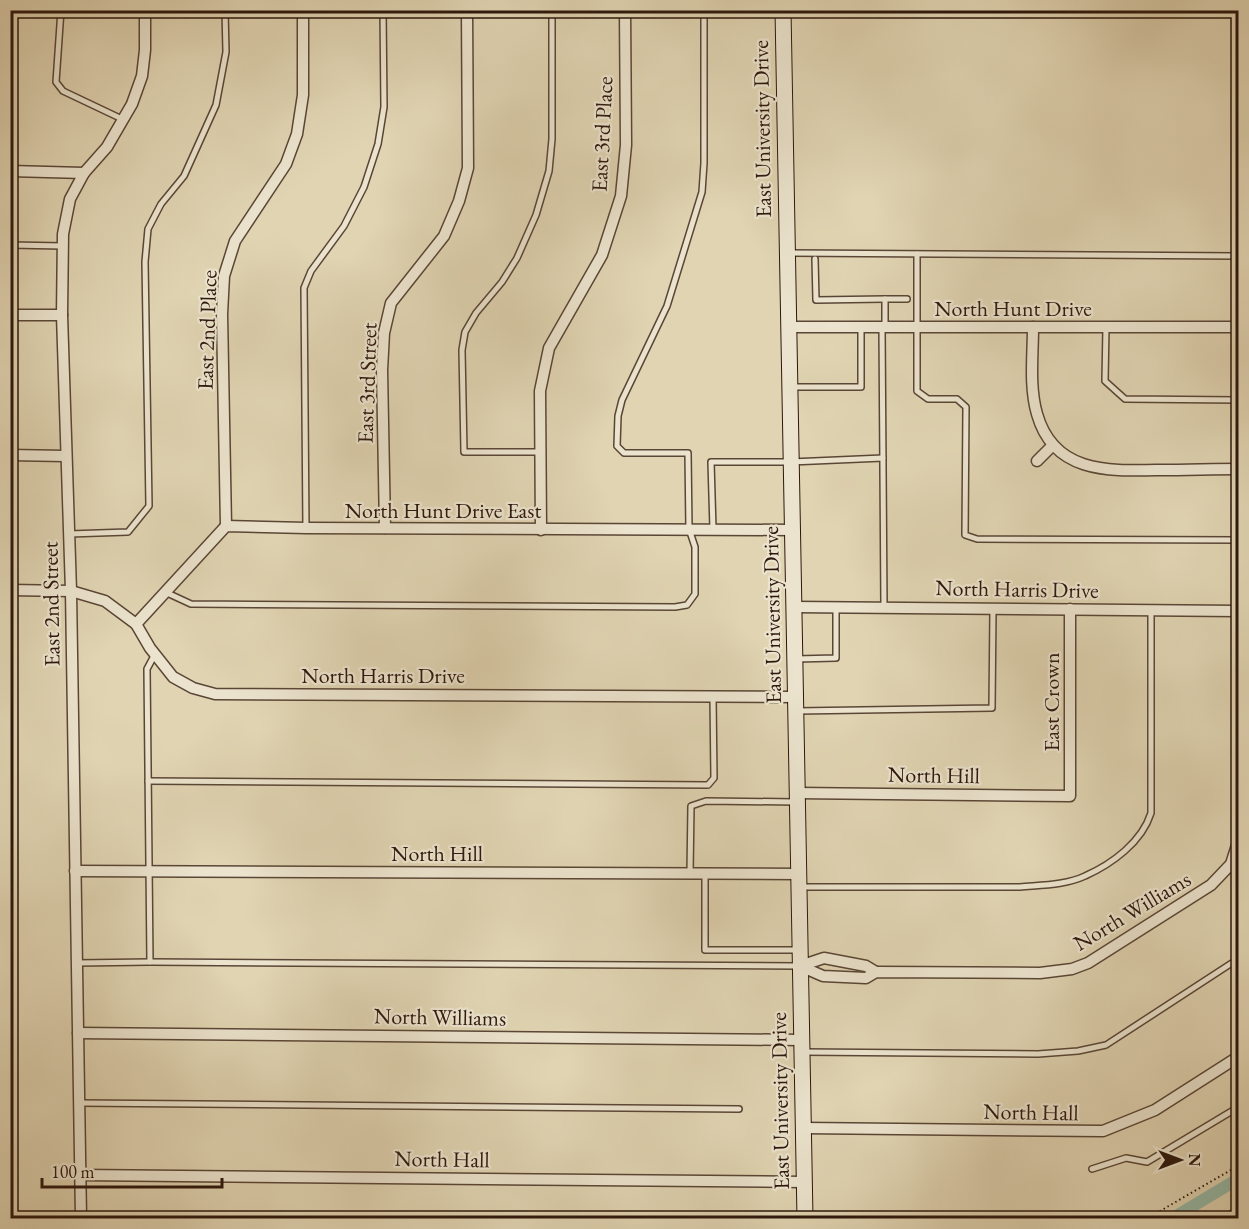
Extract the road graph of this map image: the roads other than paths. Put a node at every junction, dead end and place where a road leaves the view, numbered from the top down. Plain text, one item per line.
1 (61, 10) edge
2 (145, 10) edge
3 (225, 10) edge
4 (303, 10) edge
5 (383, 10) edge
6 (467, 10) edge
7 (552, 10) edge
8 (625, 10) edge
9 (704, 10) edge
10 (783, 10) edge
11 (123, 120) junction
12 (10, 171) edge
13 (84, 173) junction
14 (10, 245) edge
15 (63, 246) junction
16 (787, 253) junction
17 (917, 254) junction
18 (1239, 256) edge
19 (815, 259) dead end
20 (885, 299) junction
21 (907, 299) dead end
22 (10, 315) edge
23 (62, 315) junction
24 (788, 327) junction
25 (861, 327) junction
26 (884, 327) junction
27 (917, 327) junction
28 (1034, 327) junction
29 (1106, 327) junction
30 (1239, 327) edge
31 (789, 387) junction
32 (1239, 400) edge
33 (1053, 445) junction
34 (540, 452) junction
35 (10, 455) edge
36 (65, 456) junction
37 (883, 458) junction
38 (1037, 461) dead end
39 (791, 462) junction
40 (1239, 469) edge
41 (226, 526) junction
42 (306, 528) junction
43 (385, 528) junction
44 (689, 529) junction
45 (541, 530) junction
46 (713, 530) junction
47 (793, 530) junction
48 (69, 534) junction
49 (1239, 540) edge
50 (10, 590) edge
51 (71, 591) junction
52 (164, 592) junction
53 (794, 607) junction
54 (836, 607) junction
55 (884, 607) junction
56 (993, 608) junction
57 (1070, 609) junction
58 (1151, 609) junction
59 (1239, 611) edge
60 (136, 624) junction
61 (155, 654) junction
62 (795, 658) junction
63 (713, 697) junction
64 (796, 704) junction
65 (148, 781) junction
66 (1070, 796) joint
67 (797, 798) junction
68 (1239, 842) edge
69 (75, 871) junction
70 (147, 871) junction
71 (690, 873) junction
72 (705, 873) junction
73 (799, 880) junction
74 (800, 950) junction
75 (1239, 959) edge
76 (150, 962) junction
77 (77, 963) junction
78 (800, 966) junction
79 (876, 972) junction
80 (78, 1033) junction
81 (801, 1046) junction
82 (1239, 1057) edge
83 (79, 1103) junction
84 (739, 1109) dead end
85 (1232, 1111) dead end
86 (803, 1128) junction
87 (1092, 1169) dead end
88 (80, 1174) junction
89 (804, 1182) junction
90 (81, 1218) edge
91 (805, 1218) edge

1 - 11 lane
2 - 11 street, East 2nd Street
3 - 48 lane
4 - 41 street, East 2nd Place
5 - 42 lane
6 - 43 street, East 3rd Street
7 - 34 lane
8 - 34 street, East 3rd Place
9 - 44 lane
10 - 16 main road, East University Drive
11 - 13 street, East 2nd Street
12 - 13 street
13 - 15 street, East 2nd Street
14 - 15 lane
15 - 23 street, East 2nd Street
16 - 17 lane
16 - 24 main road, East University Drive
17 - 18 lane
17 - 27 lane
19 - 20 lane
20 - 21 lane
20 - 26 lane
22 - 23 street
23 - 36 street, East 2nd Street
24 - 25 street, North Hunt Drive
24 - 31 main road, East University Drive
25 - 26 street, North Hunt Drive
25 - 31 lane
26 - 27 street, North Hunt Drive
26 - 37 lane
27 - 28 street, North Hunt Drive
27 - 49 lane
28 - 29 street, North Hunt Drive
28 - 33 street
29 - 30 street, North Hunt Drive
29 - 32 lane
31 - 39 main road, East University Drive
33 - 38 street
33 - 40 street
34 - 45 street, East 3rd Place
35 - 36 street
36 - 48 street, East 2nd Street
37 - 39 lane
37 - 55 lane
39 - 46 lane
39 - 47 main road, East University Drive
41 - 42 street, North Hunt Drive East
41 - 52 street
42 - 43 street, North Hunt Drive East
43 - 45 street, North Hunt Drive East
44 - 45 street, North Hunt Drive East
44 - 46 street, North Hunt Drive East
44 - 52 lane
46 - 47 street, North Hunt Drive East
47 - 53 main road, East University Drive
48 - 51 street, East 2nd Street
50 - 51 street, North Harris Drive
51 - 60 street, North Harris Drive
51 - 69 street, East 2nd Street
52 - 60 street
53 - 54 street, North Harris Drive
53 - 62 main road, East University Drive
54 - 55 street, North Harris Drive
54 - 62 lane
55 - 56 street, North Harris Drive
56 - 57 street, North Harris Drive
56 - 64 lane
57 - 58 street, North Harris Drive
57 - 66 street, East Crown
58 - 59 street, North Harris Drive
58 - 73 lane
60 - 61 street, North Harris Drive
61 - 63 street, North Harris Drive
61 - 65 lane
62 - 64 main road, East University Drive
63 - 64 street, North Harris Drive
63 - 65 lane
64 - 67 main road, East University Drive
65 - 70 lane
66 - 67 street, North Hill
67 - 71 lane
67 - 73 main road, East University Drive
68 - 79 street, North Williams
69 - 70 street, North Hill
69 - 77 street, East 2nd Street
70 - 71 street, North Hill
70 - 76 lane
71 - 72 street, North Hill
72 - 73 street, North Hill
72 - 74 lane
73 - 74 main road, East University Drive
74 - 78 main road, East University Drive
75 - 81 lane
76 - 77 lane
76 - 78 lane
77 - 80 street, East 2nd Street
78 - 79 street, North Williams
78 - 79 street, North Williams
78 - 81 main road, East University Drive
80 - 81 street, North Williams
80 - 83 street, East 2nd Street
81 - 86 main road, East University Drive
82 - 86 street, North Hall
83 - 84 lane
83 - 88 street, East 2nd Street
85 - 87 lane
86 - 89 main road, East University Drive
88 - 89 street, North Hall
88 - 90 street, East 2nd Street
89 - 91 main road, East University Drive

